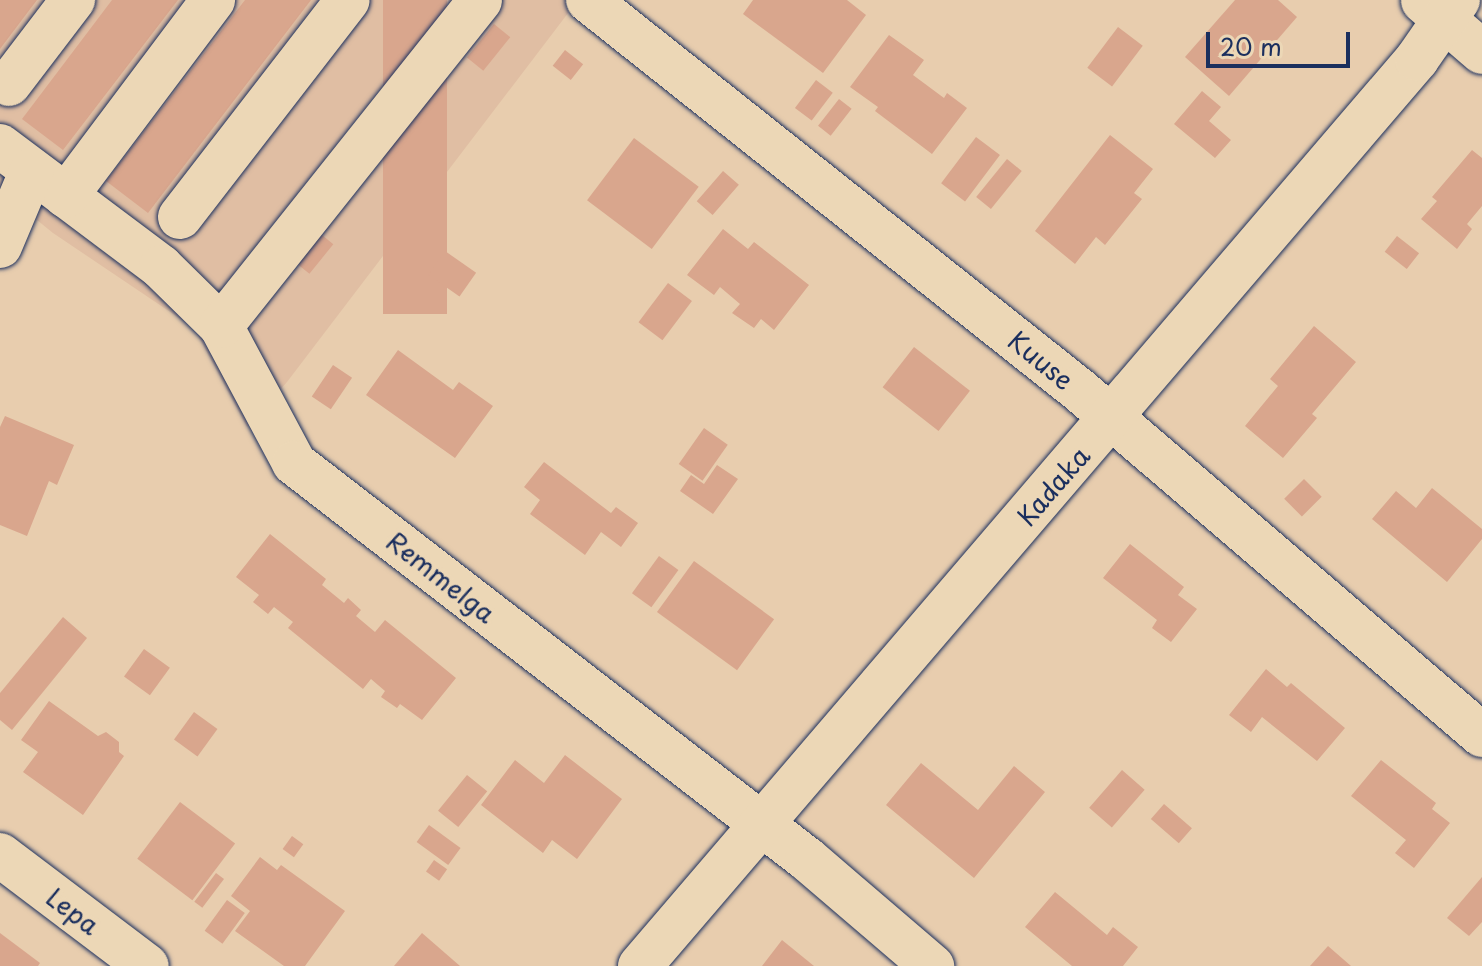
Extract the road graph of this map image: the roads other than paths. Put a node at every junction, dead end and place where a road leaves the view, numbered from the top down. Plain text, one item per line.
1 (73, 0) edge
2 (213, 0) edge
3 (348, 0) edge
4 (480, 0) edge
5 (588, 0) edge
6 (1442, 6) edge
7 (1482, 52) edge
8 (9, 84) dead end
9 (16, 158) edge
10 (66, 196) junction
11 (180, 217) dead end
12 (0, 246) edge
13 (221, 326) junction
14 (1112, 418) junction
15 (1482, 735) edge
16 (762, 825) junction
17 (0, 855) edge
18 (147, 966) edge
19 (640, 966) edge
20 (932, 966) edge

1 - 8 street
2 - 10 street
3 - 11 street
4 - 13 street
5 - 14 street, Kuuse
6 - 7 street
6 - 14 street, Kadaka
9 - 10 street, Remmelga
9 - 12 street
10 - 13 street, Remmelga
13 - 16 street, Remmelga
14 - 15 street, Kuuse
14 - 16 street, Kadaka
16 - 19 street, Kadaka
16 - 20 street, Remmelga
17 - 18 street, Lepa

